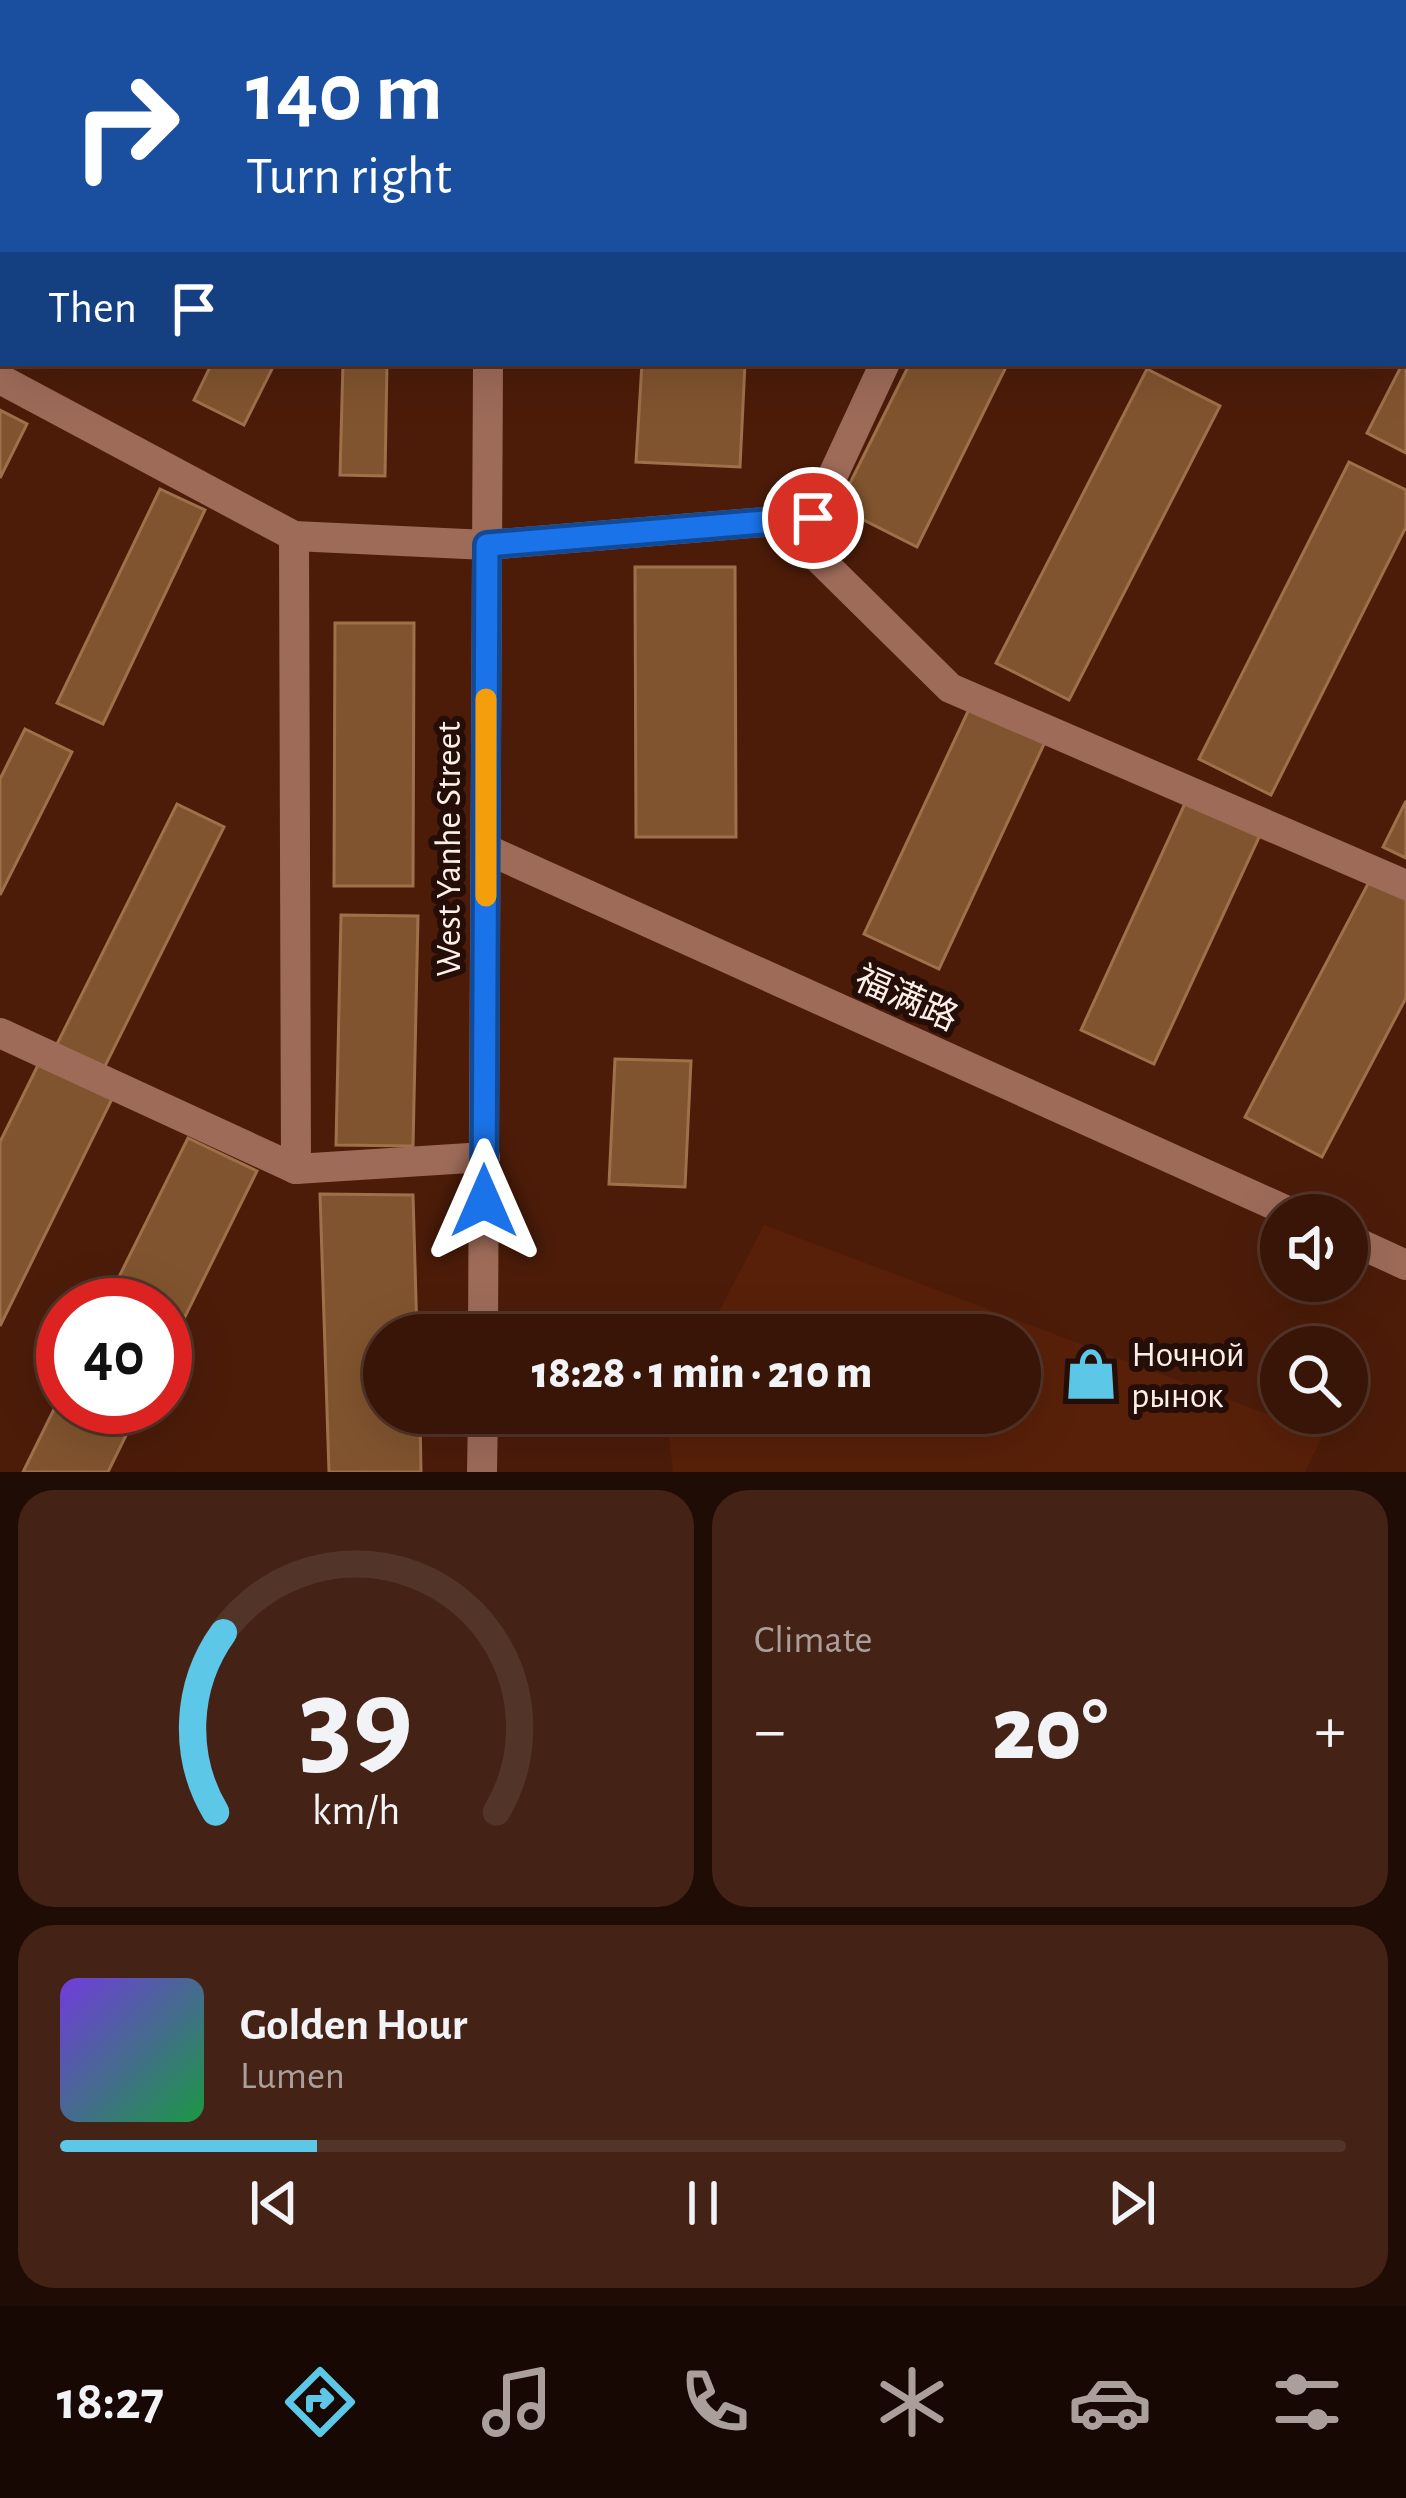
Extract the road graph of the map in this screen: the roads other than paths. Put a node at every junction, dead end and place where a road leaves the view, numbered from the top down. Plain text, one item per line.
1 (488, 366) edge
2 (884, 366) edge
3 (0, 380) edge
4 (813, 518) junction
5 (294, 536) junction
6 (487, 545) junction
7 (486, 849) junction
8 (1406, 885) edge
9 (0, 1033) edge
10 (485, 1157) junction
11 (296, 1168) junction
12 (1260, 1199) edge
13 (1368, 1248) edge
14 (1406, 1265) edge
15 (484, 1314) edge
16 (483, 1434) edge
17 (482, 1472) edge

1 - 6 street, West Yanhe Street
2 - 4 street
3 - 5 street
4 - 6 street
4 - 8 street
5 - 6 street
5 - 11 street
6 - 7 street, West Yanhe Street
7 - 10 street, West Yanhe Street
7 - 12 street, 福满路
9 - 11 street
10 - 11 street
10 - 15 street, West Yanhe Street
13 - 14 street
16 - 17 street

